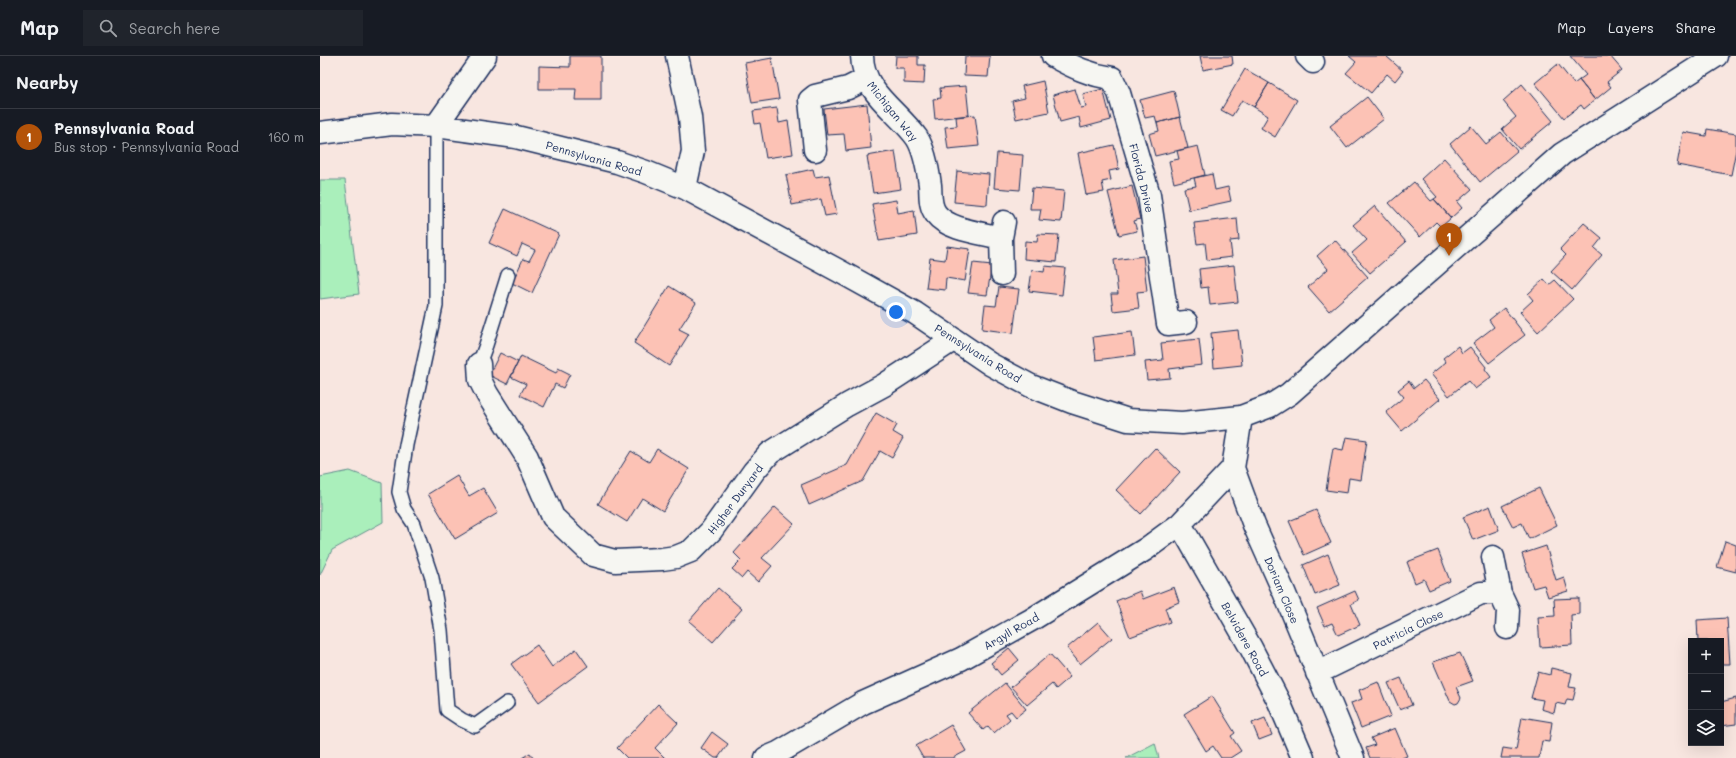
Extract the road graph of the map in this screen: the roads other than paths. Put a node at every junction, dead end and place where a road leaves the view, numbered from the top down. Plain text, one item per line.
1 (485, 56) edge
2 (862, 56) edge
3 (1053, 56) edge
4 (1716, 56) edge
5 (676, 57) edge
6 (866, 79) junction
7 (436, 126) junction
8 (320, 133) edge
9 (815, 150) dead end
10 (685, 188) junction
11 (1002, 274) dead end
12 (508, 275) dead end
13 (1186, 322) dead end
14 (953, 340) junction
15 (479, 364) joint
16 (1241, 417) junction
17 (1233, 468) junction
18 (1180, 524) junction
19 (1492, 557) dead end
20 (1500, 593) junction
21 (1507, 628) dead end
22 (1317, 673) junction
23 (507, 704) dead end
24 (766, 758) edge
25 (1303, 758) edge
26 (1353, 758) edge

1 - 7 street
2 - 6 street, Michigan Way
3 - 13 street, Florida Drive
4 - 16 street, Pennsylvania Road
5 - 10 street
6 - 9 street, Michigan Way
6 - 11 street, Michigan Way
7 - 8 street, Pennsylvania Road
7 - 10 street, Pennsylvania Road
7 - 23 lane
10 - 14 street, Pennsylvania Road
12 - 15 lane, Higher Duryard
14 - 15 street, Higher Duryard
14 - 16 street, Pennsylvania Road
16 - 17 street, Doriam Close
17 - 18 street, Argyll Road
17 - 22 street, Doriam Close
18 - 24 street, Argyll Road
18 - 25 street, Belvidere Road
19 - 20 street
20 - 21 street
20 - 22 street, Patricia Close
22 - 26 street, Doriam Close

